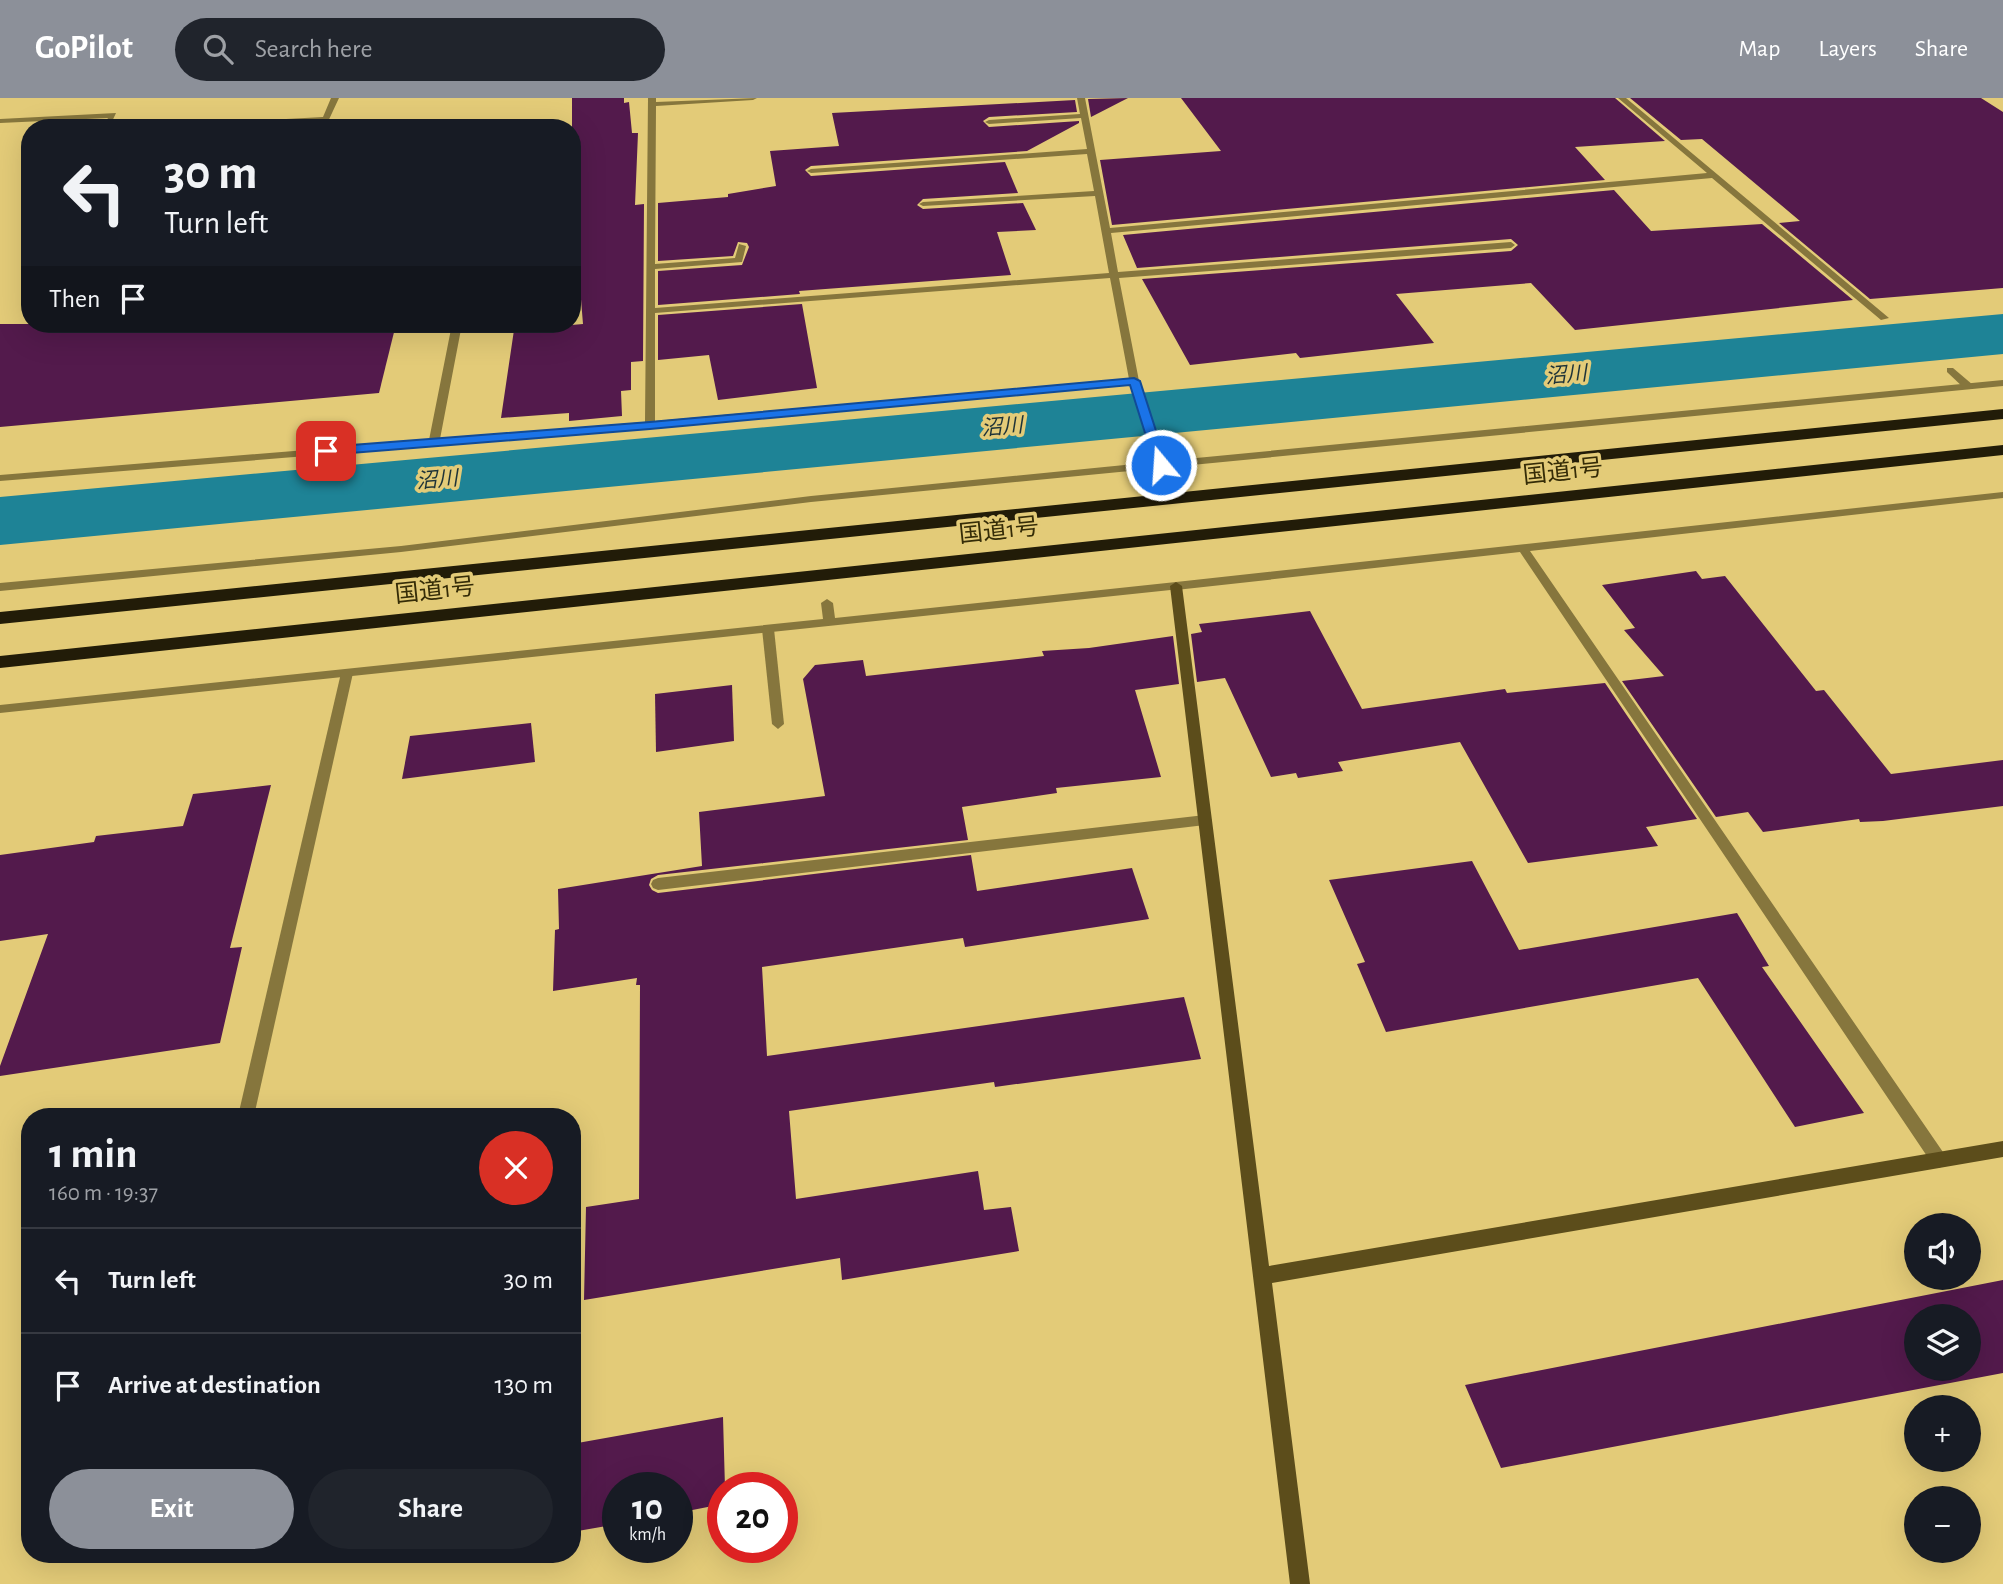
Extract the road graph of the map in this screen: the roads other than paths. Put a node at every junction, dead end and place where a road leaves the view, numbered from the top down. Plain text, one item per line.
1 (335, 98) edge
2 (753, 98) edge
3 (1081, 98) edge
4 (1622, 98) edge
5 (652, 101) edge
6 (1085, 116) junction
7 (38, 119) edge
8 (111, 119) edge
9 (327, 119) edge
10 (21, 120) edge
11 (0, 121) edge
12 (989, 122) dead end
13 (1091, 151) junction
14 (811, 172) dead end
15 (1714, 175) junction
16 (1100, 193) junction
17 (923, 204) dead end
18 (1107, 231) junction
19 (1511, 245) dead end
20 (742, 246) dead end
21 (651, 267) junction
22 (1114, 275) junction
23 (650, 311) junction
24 (1884, 318) dead end
25 (455, 333) edge
26 (1950, 370) dead end
27 (1134, 381) junction
28 (2003, 383) edge
29 (1969, 387) junction
30 (2003, 414) edge
31 (650, 425) junction
32 (434, 442) junction
33 (2003, 450) edge
34 (1161, 465) junction
35 (0, 478) edge
36 (2003, 495) edge
37 (811, 499) junction
38 (814, 514) dead end
39 (1522, 548) junction
40 (1176, 586) junction
41 (0, 587) edge
42 (827, 603) dead end
43 (0, 618) edge
44 (829, 622) junction
45 (768, 629) junction
46 (0, 662) edge
47 (347, 673) junction
48 (0, 709) edge
49 (778, 724) dead end
50 (1205, 820) junction
51 (659, 884) dead end
52 (248, 1108) edge
53 (2003, 1149) edge
54 (1940, 1160) junction
55 (1261, 1276) junction
56 (1300, 1584) edge

1 - 9 street
2 - 5 street
3 - 6 street
4 - 15 street
5 - 21 street
6 - 12 street
6 - 13 street
7 - 8 street
10 - 11 street
13 - 14 street
13 - 16 street
15 - 18 street
15 - 24 street
16 - 17 street
16 - 18 street
18 - 22 street
19 - 22 street
20 - 21 street
21 - 23 street
22 - 23 street
22 - 27 street
23 - 31 street
25 - 32 street
26 - 29 street
27 - 31 street
27 - 34 street
28 - 29 street
29 - 34 street
30 - 43 highway, 国道1号
31 - 32 street
32 - 35 street
33 - 46 highway, 国道1号
34 - 37 street
36 - 39 street
37 - 38 street
37 - 41 street
39 - 40 street
39 - 54 street
40 - 44 street
40 - 50 street
42 - 44 street
44 - 45 street
45 - 47 street
45 - 49 street
47 - 48 street
47 - 52 street
50 - 51 street
50 - 55 street
53 - 54 street
54 - 55 street
55 - 56 street

